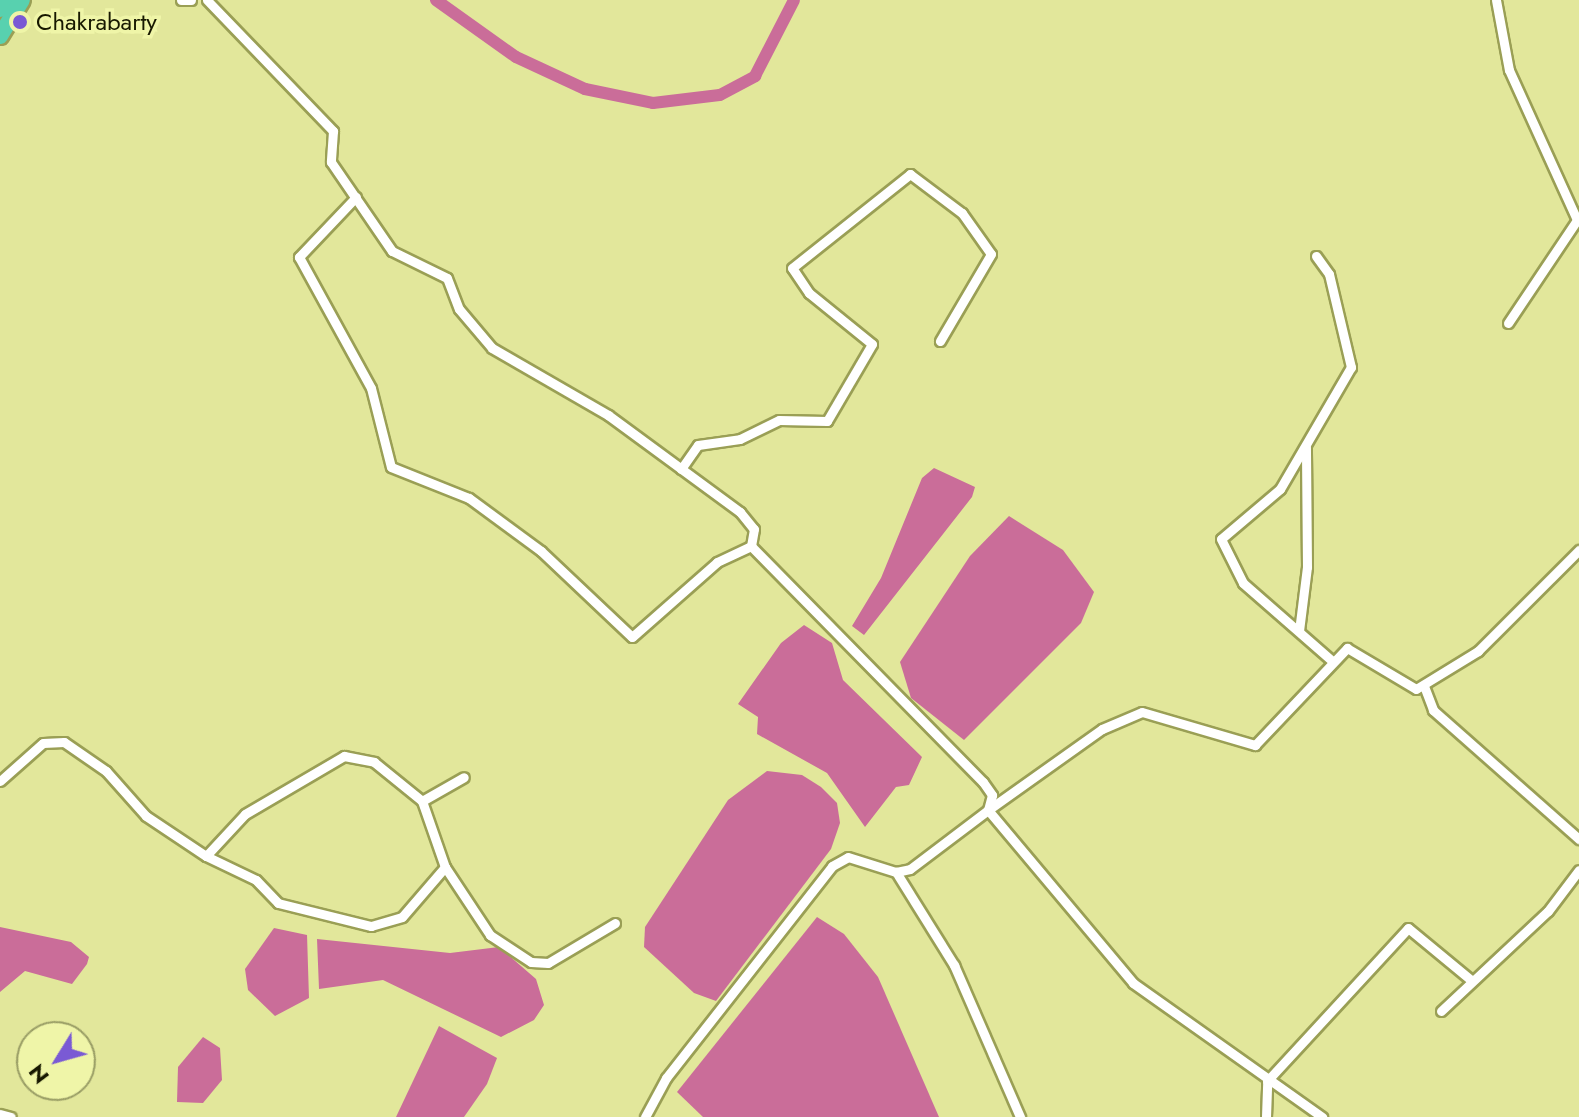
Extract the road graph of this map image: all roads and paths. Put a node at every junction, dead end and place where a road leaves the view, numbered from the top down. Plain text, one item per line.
1 (6, 0) edge
2 (22, 0) edge
3 (181, 0) edge
4 (191, 0) edge
5 (207, 0) edge
6 (1496, 0) edge
7 (0, 9) edge
8 (0, 36) edge
9 (356, 197) junction
10 (1316, 256) dead end
11 (1508, 323) dead end
12 (940, 341) dead end
13 (1306, 445) junction
14 (681, 469) junction
15 (751, 546) junction
16 (1579, 550) edge
17 (1567, 561) junction
18 (1579, 568) edge
19 (1299, 631) junction
20 (1332, 661) junction
21 (1424, 686) junction
22 (464, 777) dead end
23 (0, 781) edge
24 (422, 801) junction
25 (988, 810) junction
26 (1579, 839) edge
27 (206, 856) junction
28 (445, 867) junction
29 (1579, 870) edge
30 (896, 872) junction
31 (615, 923) dead end
32 (1471, 980) junction
33 (1441, 1011) dead end
34 (1267, 1081) junction
35 (0, 1114) edge
36 (11, 1117) edge
37 (645, 1117) edge
38 (1020, 1117) edge
39 (1266, 1117) edge
40 (1322, 1117) edge

1 - 7 highway
2 - 8 highway
3 - 4 street
5 - 9 street
6 - 11 street
9 - 14 street
9 - 15 street
10 - 13 street
12 - 14 street
13 - 19 street
13 - 19 street
14 - 15 street
15 - 25 street
16 - 17 street
17 - 18 street
17 - 21 street
19 - 20 street
20 - 21 street
20 - 25 street
21 - 26 street
22 - 24 street
23 - 27 street
24 - 27 street
24 - 28 street
25 - 30 street
25 - 34 street
27 - 28 street
28 - 31 street
29 - 32 street
30 - 37 street
30 - 38 street
32 - 33 street
32 - 34 street
34 - 39 street
34 - 40 street
35 - 36 street

